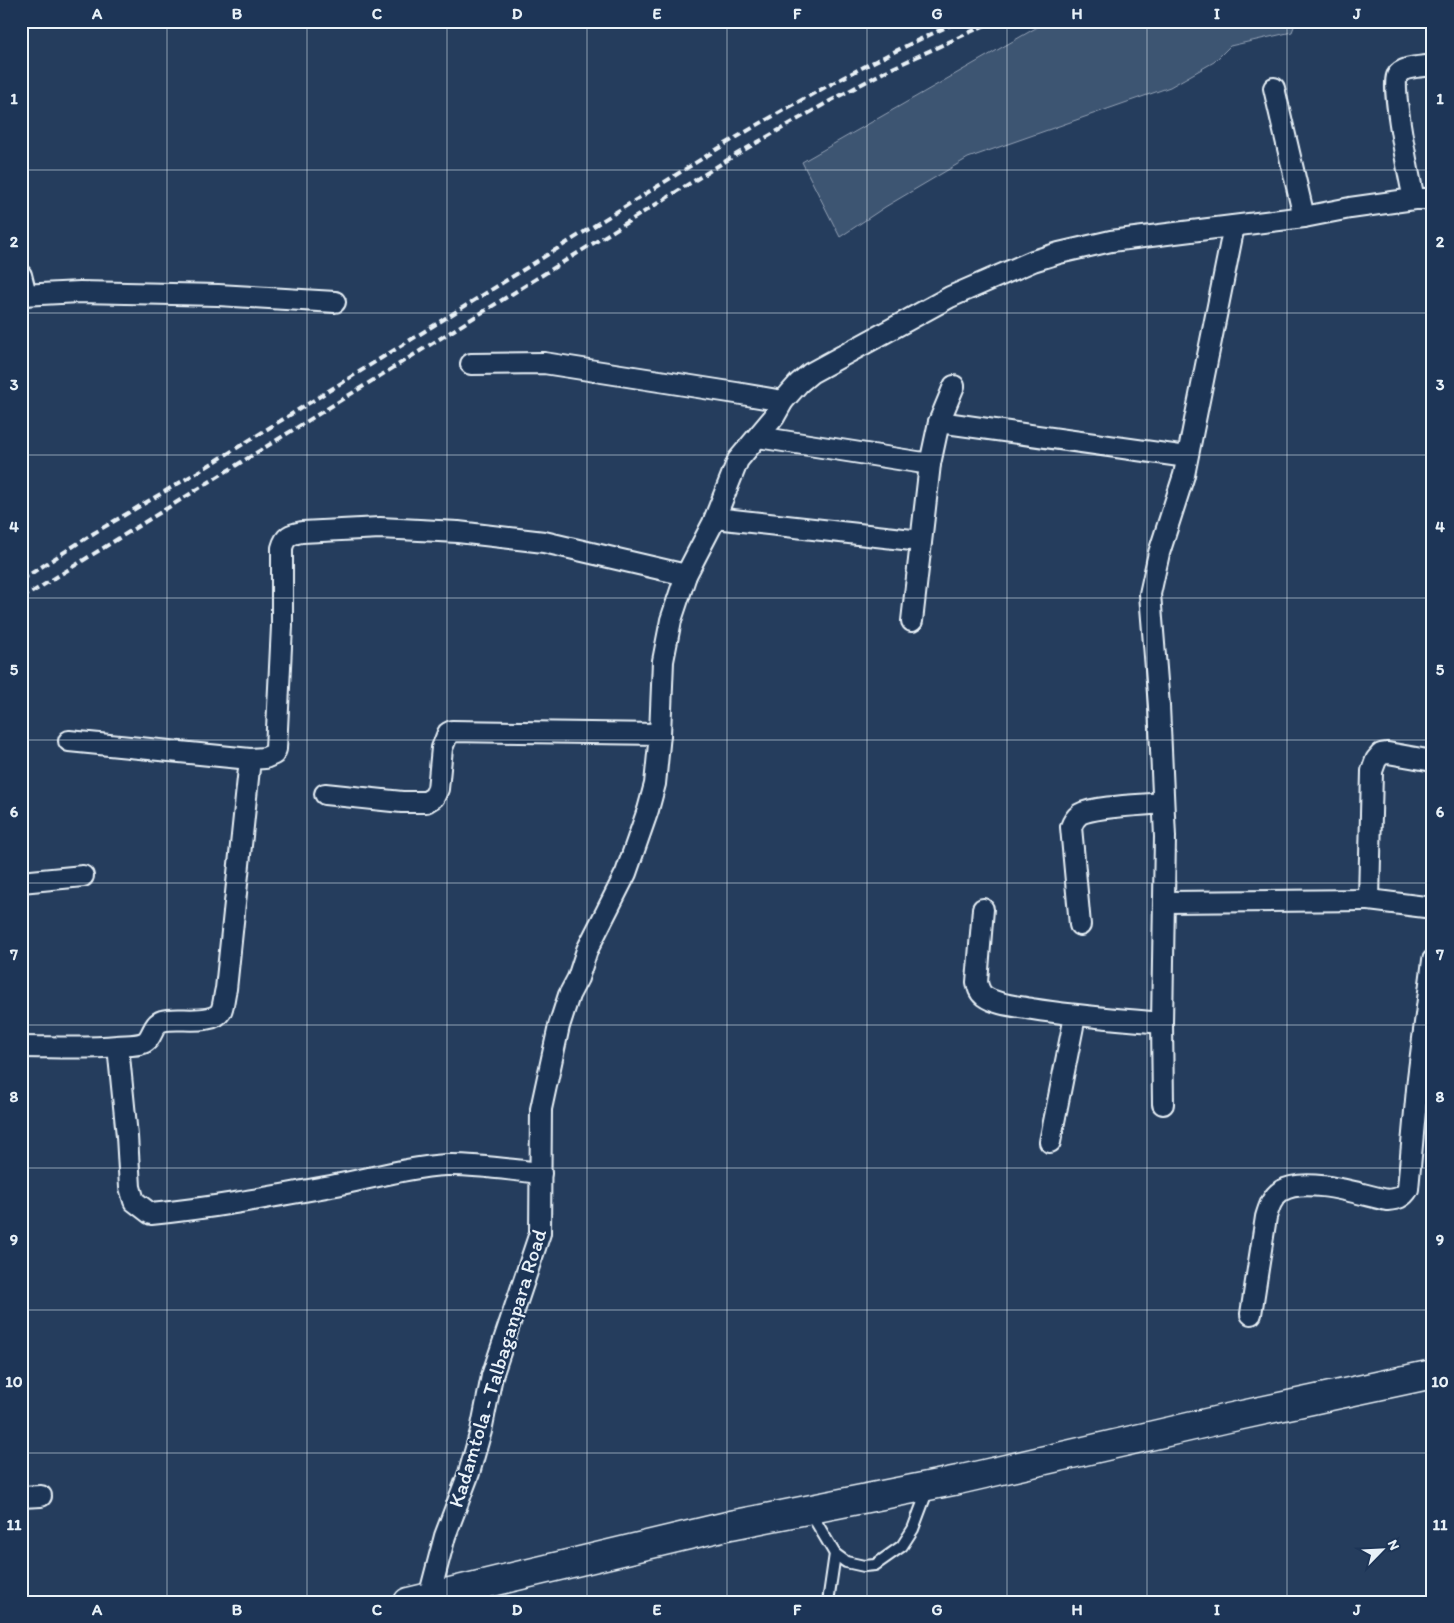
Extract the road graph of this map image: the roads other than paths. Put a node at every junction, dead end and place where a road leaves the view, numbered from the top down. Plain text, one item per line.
1 (1433, 65) edge
2 (1274, 88) dead end
3 (1423, 199) edge
4 (1304, 217) junction
5 (1234, 226) junction
6 (21, 275) edge
7 (24, 295) edge
8 (335, 302) dead end
9 (471, 364) dead end
10 (954, 386) dead end
11 (783, 402) junction
12 (939, 422) junction
13 (758, 437) junction
14 (1187, 458) junction
15 (930, 464) junction
16 (715, 518) junction
17 (922, 541) junction
18 (686, 575) junction
19 (912, 621) dead end
20 (660, 734) junction
21 (69, 741) dead end
22 (250, 759) junction
23 (1433, 761) edge
24 (325, 794) dead end
25 (1163, 803) junction
26 (83, 876) dead end
27 (21, 882) edge
28 (1368, 900) junction
29 (1164, 902) junction
30 (1433, 908) edge
31 (983, 909) dead end
32 (1080, 925) dead end
33 (1433, 960) edge
34 (1075, 1016) junction
35 (1162, 1023) junction
36 (118, 1046) junction
37 (21, 1047) edge
38 (1163, 1104) dead end
39 (1050, 1142) dead end
40 (540, 1173) junction
41 (1251, 1314) dead end
42 (1433, 1374) edge
43 (929, 1486) junction
44 (41, 1496) dead end
45 (21, 1497) edge
46 (808, 1509) junction
47 (835, 1554) junction
48 (419, 1599) edge
49 (828, 1602) edge

1 - 3 street
2 - 4 street
3 - 4 street, Kadamtola - Talbaganpara Road
4 - 5 street, Kadamtola - Talbaganpara Road
5 - 11 street, Kadamtola - Talbaganpara Road
5 - 14 street
6 - 7 street
7 - 8 street
9 - 11 street
10 - 12 street
11 - 13 street, Kadamtola - Talbaganpara Road
12 - 14 street
12 - 15 street
13 - 15 street
13 - 16 street, Kadamtola - Talbaganpara Road
14 - 25 street
15 - 17 street
16 - 17 street
16 - 18 street, Kadamtola - Talbaganpara Road
17 - 19 street
18 - 20 street, Kadamtola - Talbaganpara Road
18 - 22 street
20 - 24 street
20 - 40 street, Kadamtola - Talbaganpara Road
21 - 22 street
22 - 36 street
23 - 28 street
25 - 29 street
25 - 32 street
26 - 27 street
28 - 29 street
28 - 30 street
29 - 35 street
31 - 34 street
33 - 41 street
34 - 35 street
34 - 39 street
35 - 38 street
36 - 37 street
36 - 40 street
40 - 48 street, Kadamtola - Talbaganpara Road
42 - 43 main road
43 - 46 main road
43 - 47 lane
44 - 45 street
46 - 47 lane
46 - 48 main road
47 - 49 lane

